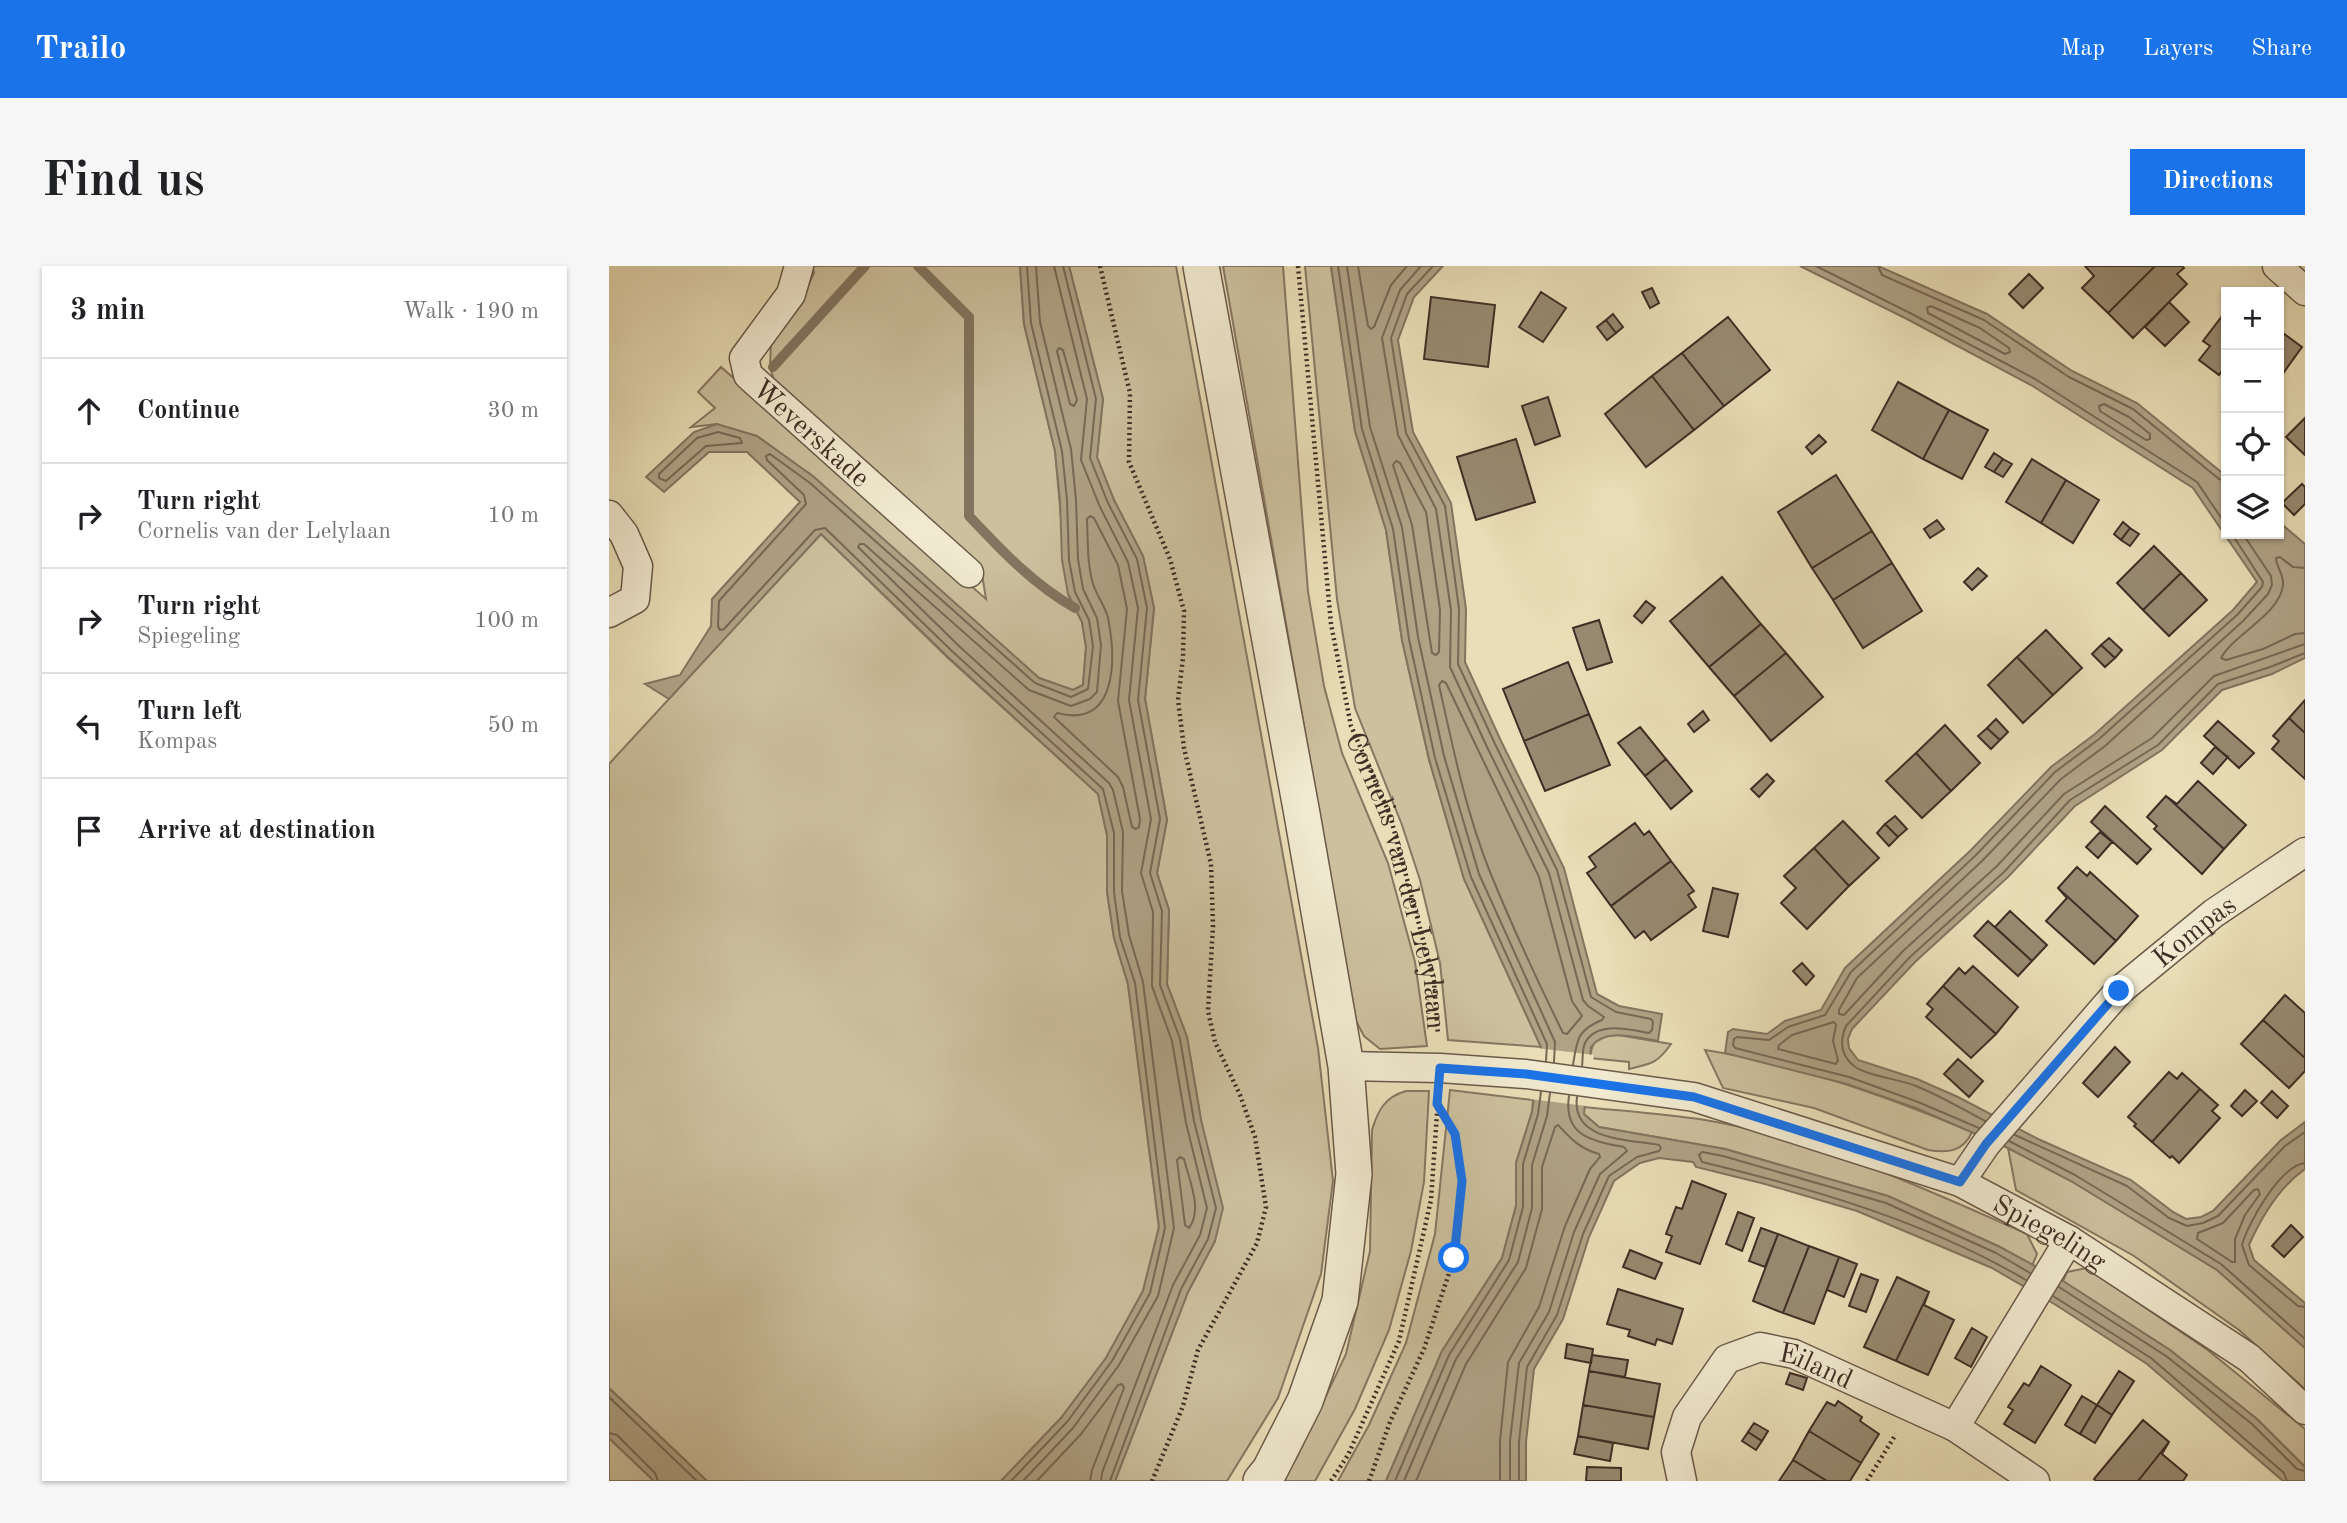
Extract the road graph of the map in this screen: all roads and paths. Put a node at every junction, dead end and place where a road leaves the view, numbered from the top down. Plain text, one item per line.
1 (799, 266) edge
2 (1100, 266) edge
3 (1201, 266) edge
4 (1298, 266) edge
5 (2277, 266) edge
6 (2305, 291) edge
7 (609, 515) edge
8 (969, 573) dead end
9 (609, 613) edge
10 (2305, 852) edge
11 (1346, 1066) junction
12 (1440, 1068) junction
13 (1437, 1104) junction
14 (1960, 1182) junction
15 (2070, 1240) junction
16 (1912, 1408) junction
17 (2305, 1410) edge
18 (1955, 1427) junction
19 (1152, 1481) edge
20 (1261, 1481) edge
21 (1331, 1481) edge
22 (1369, 1481) edge
23 (1682, 1481) edge
24 (1867, 1481) edge
25 (2035, 1481) edge

1 - 8 street, Weverskade
2 - 19 path
3 - 11 street
4 - 12 path, Cornelis van der Lelylaan
5 - 6 street
7 - 9 street
10 - 14 street, Kompas
11 - 12 street, Spiegeling
11 - 20 street
12 - 13 path, Cornelis van der Lelylaan
12 - 14 street, Spiegeling
13 - 21 path, Cornelis van der Lelylaan
13 - 22 path
14 - 15 street, Spiegeling
15 - 17 street, Spiegeling
15 - 18 street
16 - 18 street, Eiland
16 - 23 street, Eiland
16 - 24 path
18 - 25 street, Eiland

